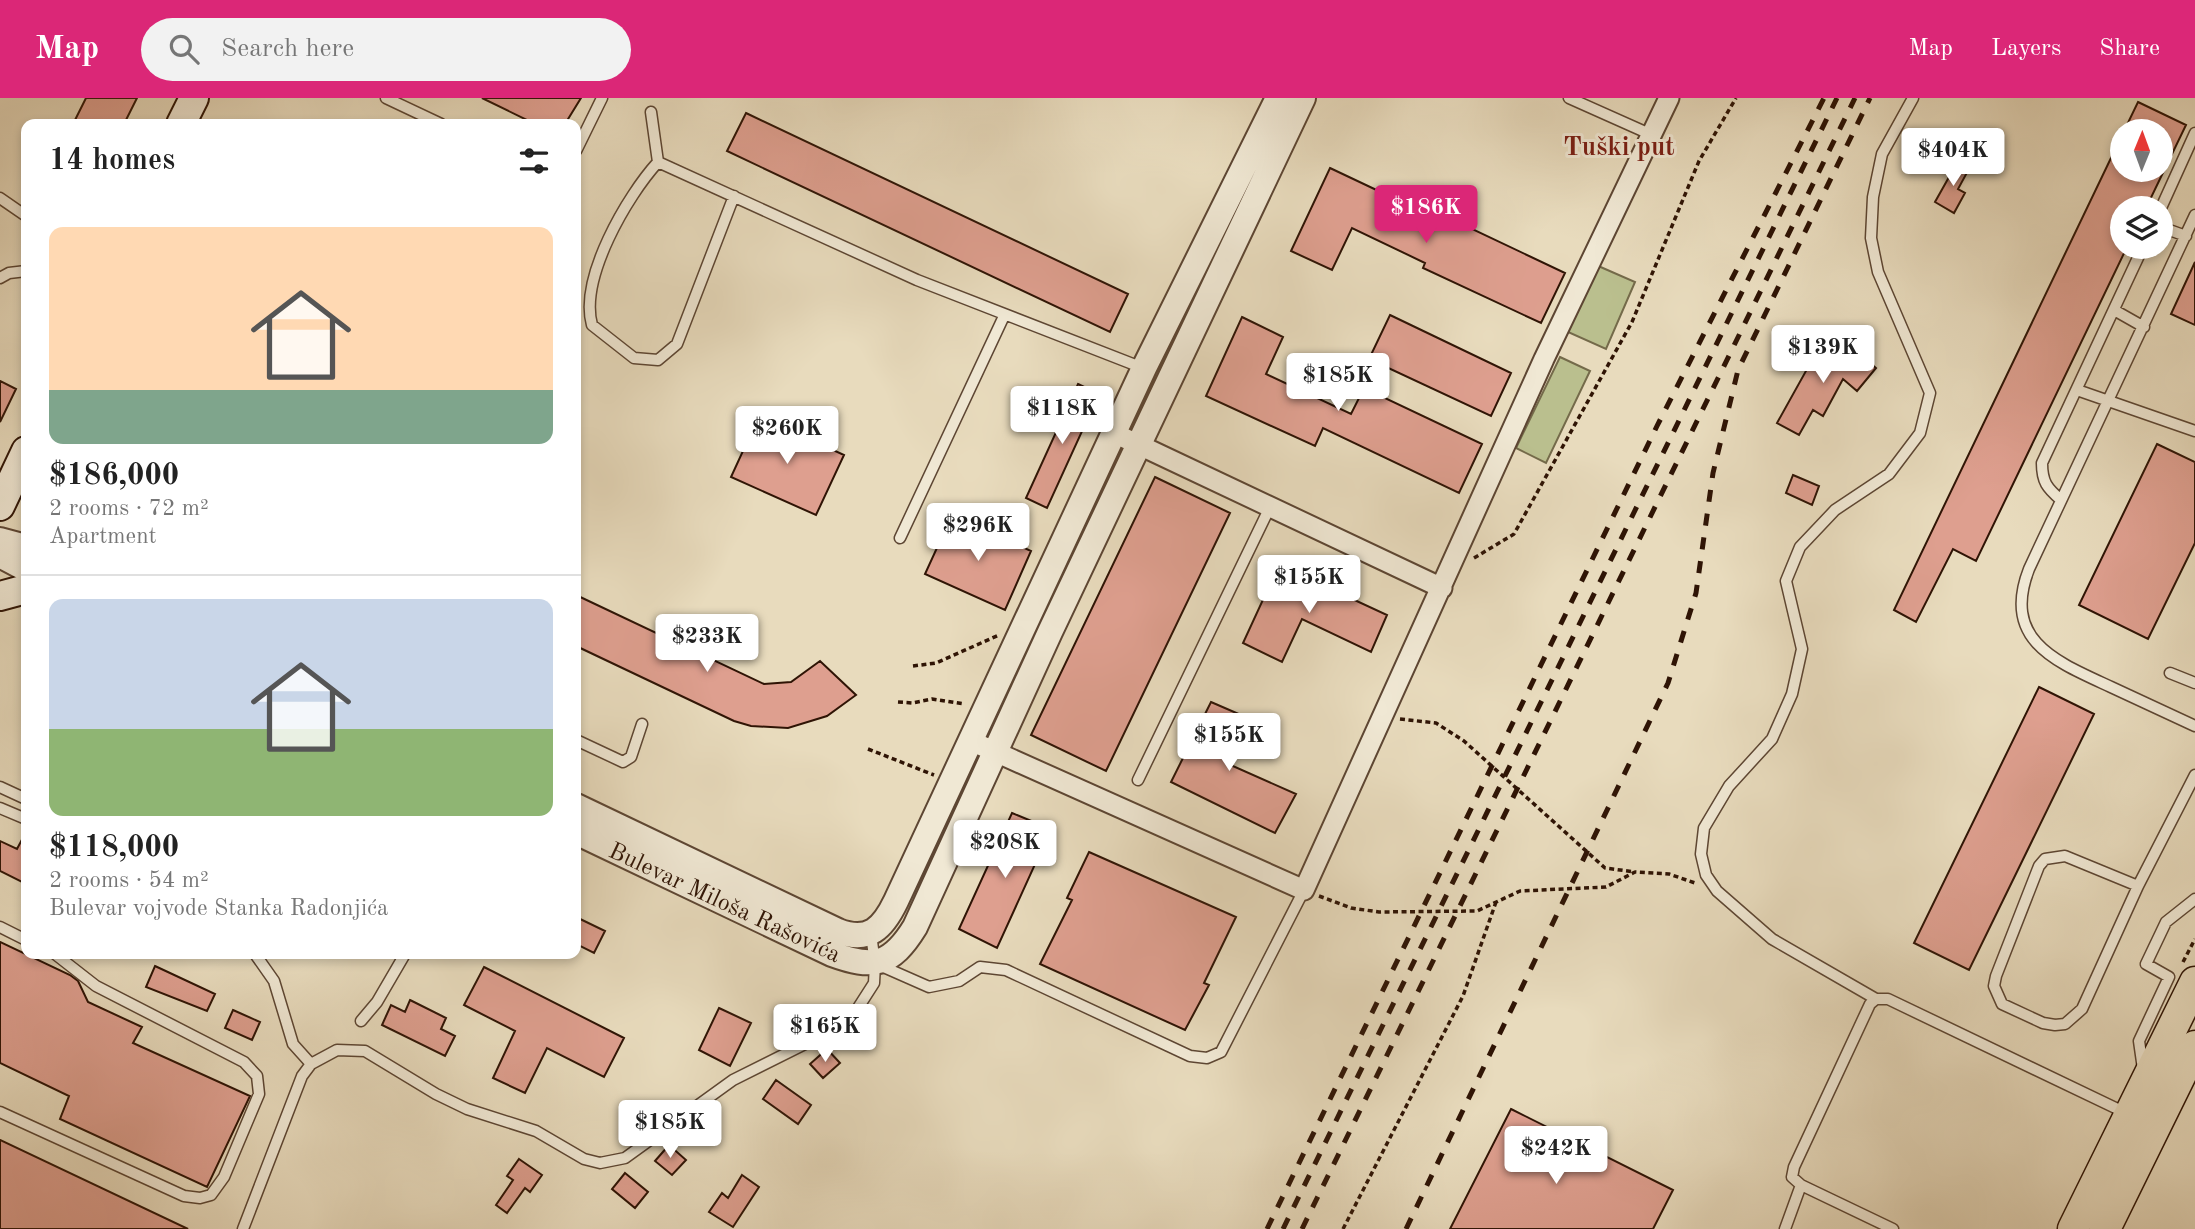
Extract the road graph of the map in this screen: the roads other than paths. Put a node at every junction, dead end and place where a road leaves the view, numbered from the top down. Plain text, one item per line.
1 (194, 98) edge
2 (386, 98) edge
3 (602, 98) edge
4 (1278, 98) edge
5 (1303, 98) edge
6 (1569, 98) edge
7 (1669, 98) edge
8 (1913, 98) edge
9 (651, 111) dead end
10 (184, 119) edge
11 (430, 119) edge
12 (2195, 132) edge
13 (1652, 135) junction
14 (581, 141) edge
15 (659, 162) junction
16 (734, 196) junction
17 (2166, 196) edge
18 (0, 198) edge
19 (21, 213) edge
20 (2195, 215) edge
21 (2173, 231) edge
22 (2186, 236) junction
23 (2137, 259) edge
24 (21, 272) edge
25 (0, 278) edge
26 (2114, 310) junction
27 (1004, 316) junction
28 (2144, 327) junction
29 (1144, 368) junction
30 (2077, 390) junction
31 (2110, 402) junction
32 (2195, 431) edge
33 (1115, 434) junction
34 (1139, 444) junction
35 (21, 462) edge
36 (2062, 500) junction
37 (0, 506) edge
38 (1269, 509) junction
39 (900, 538) dead end
40 (0, 540) edge
41 (21, 546) edge
42 (0, 555) edge
43 (21, 566) edge
44 (1441, 589) junction
45 (21, 591) edge
46 (0, 596) edge
47 (2170, 673) dead end
48 (2195, 684) edge
49 (642, 724) dead end
50 (2195, 726) edge
51 (971, 741) junction
52 (581, 742) edge
53 (995, 750) junction
54 (2195, 775) edge
55 (1138, 780) dead end
56 (0, 787) edge
57 (21, 797) edge
58 (0, 807) edge
59 (581, 808) edge
60 (21, 817) edge
61 (581, 834) edge
62 (2138, 886) junction
63 (1304, 890) junction
64 (2195, 899) edge
65 (0, 927) edge
66 (871, 934) junction
67 (21, 938) edge
68 (61, 959) edge
69 (259, 959) edge
70 (402, 959) edge
71 (875, 964) junction
72 (2185, 983) edge
73 (1876, 999) junction
74 (361, 1021) dead end
75 (2195, 1046) edge
76 (311, 1064) junction
77 (0, 1112) edge
78 (2129, 1115) junction
79 (1801, 1185) junction
80 (243, 1229) edge
81 (1785, 1229) edge
82 (1893, 1229) edge
83 (2073, 1229) edge
84 (2105, 1229) edge

1 - 10 main road
2 - 11 lane
3 - 14 lane
4 - 29 street
5 - 34 street
6 - 13 lane
7 - 13 street
8 - 73 lane
9 - 15 lane
12 - 17 lane
13 - 44 street
15 - 16 lane
15 - 16 lane
16 - 27 lane
18 - 19 lane
20 - 22 lane
21 - 22 lane
22 - 28 lane
23 - 26 lane
24 - 25 lane
26 - 28 lane
26 - 30 lane
27 - 29 lane
27 - 39 lane
28 - 31 lane
29 - 33 street
30 - 31 lane
30 - 36 lane
31 - 32 lane
31 - 36 lane
33 - 34 street
33 - 51 street
34 - 38 street
34 - 53 street
35 - 37 main road
36 - 50 lane
38 - 44 street
38 - 55 lane
40 - 41 street
42 - 43 street
44 - 63 street
45 - 46 main road
47 - 48 lane
49 - 52 lane
51 - 53 street
51 - 66 street
53 - 63 street
53 - 71 street
54 - 62 lane
56 - 57 lane
58 - 60 lane
59 - 66 street, Bulevar Miloša Rašovića
61 - 71 street, Bulevar Miloša Rašovića
62 - 62 lane
63 - 71 lane
64 - 72 lane
65 - 67 lane
66 - 71 lane
68 - 77 lane
69 - 76 lane
70 - 74 lane
71 - 76 lane
72 - 78 main road
73 - 78 lane
73 - 79 lane
75 - 84 main road
76 - 80 lane
78 - 83 main road
79 - 81 lane
79 - 82 lane

